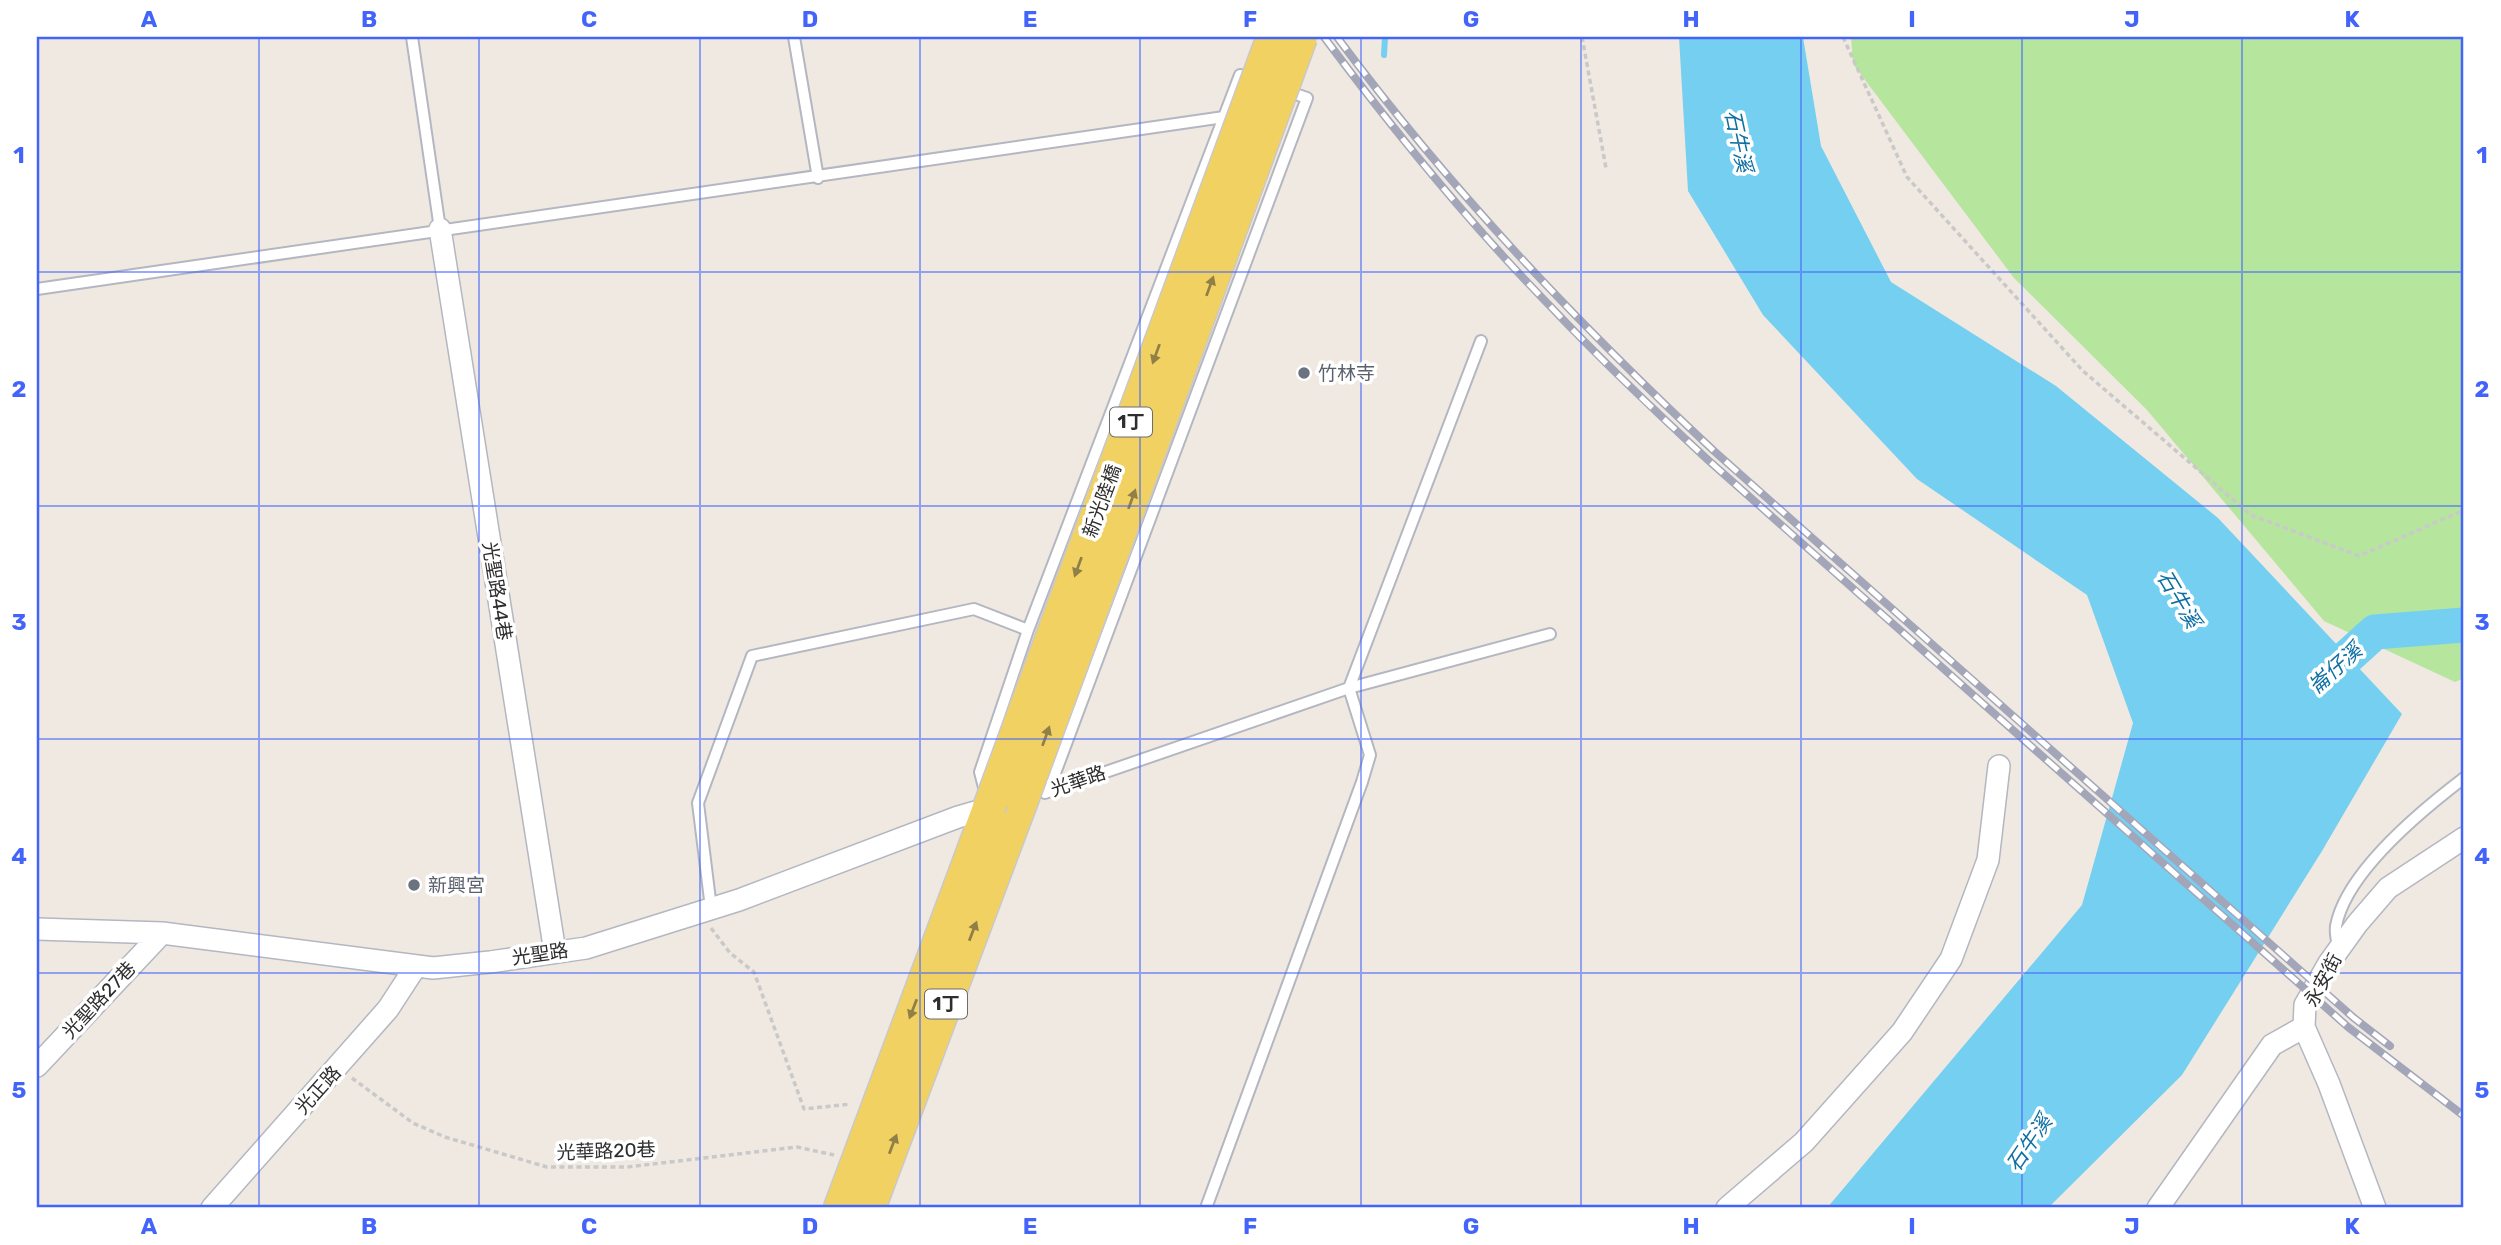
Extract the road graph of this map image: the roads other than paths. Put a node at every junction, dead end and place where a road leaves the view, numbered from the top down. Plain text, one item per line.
1 (412, 37) edge
2 (794, 37) edge
3 (1273, 37) edge
4 (1301, 37) edge
5 (1224, 117) junction
6 (818, 178) junction
7 (440, 229) junction
8 (37, 289) edge
9 (1481, 341) dead end
10 (1028, 629) junction
11 (1550, 634) dead end
12 (1349, 688) junction
13 (1999, 766) dead end
14 (2464, 778) edge
15 (1035, 796) junction
16 (989, 808) junction
17 (2464, 838) edge
18 (705, 911) junction
19 (37, 929) edge
20 (162, 933) junction
21 (2339, 950) junction
22 (555, 952) junction
23 (416, 966) junction
24 (2304, 1027) junction
25 (37, 1066) edge
26 (212, 1208) edge
27 (840, 1208) edge
28 (869, 1208) edge
29 (1206, 1208) edge
30 (1727, 1208) edge
31 (2158, 1208) edge
32 (2375, 1208) edge

1 - 7 lane
2 - 6 lane
3 -> 16 main road, 新光陸橋 / 1丁, bridge
15 -> 4 main road, 新光陸橋 / 1丁, bridge
5 - 6 lane
5 - 10 lane
5 - 15 lane
6 - 7 lane
7 - 8 lane
7 - 22 street, 光聖路44巷
9 - 12 lane
10 - 16 lane
10 - 18 lane
11 - 12 lane, 光華路
12 - 15 lane, 光華路
12 - 29 lane
13 - 30 street
14 - 21 lane
15 - 16 street, 光聖路
28 -> 15 main road, 1丁
16 - 18 street, 光聖路
16 -> 27 main road, 1丁
17 - 21 street, 永安街
18 - 22 street, 光聖路
19 - 20 street, 光聖路
20 - 23 street, 光聖路
20 - 25 street, 光聖路27巷
21 - 24 street, 永安街
22 - 23 street, 光聖路
23 - 26 street, 光正路
24 - 31 street
24 - 32 street, 永安街

